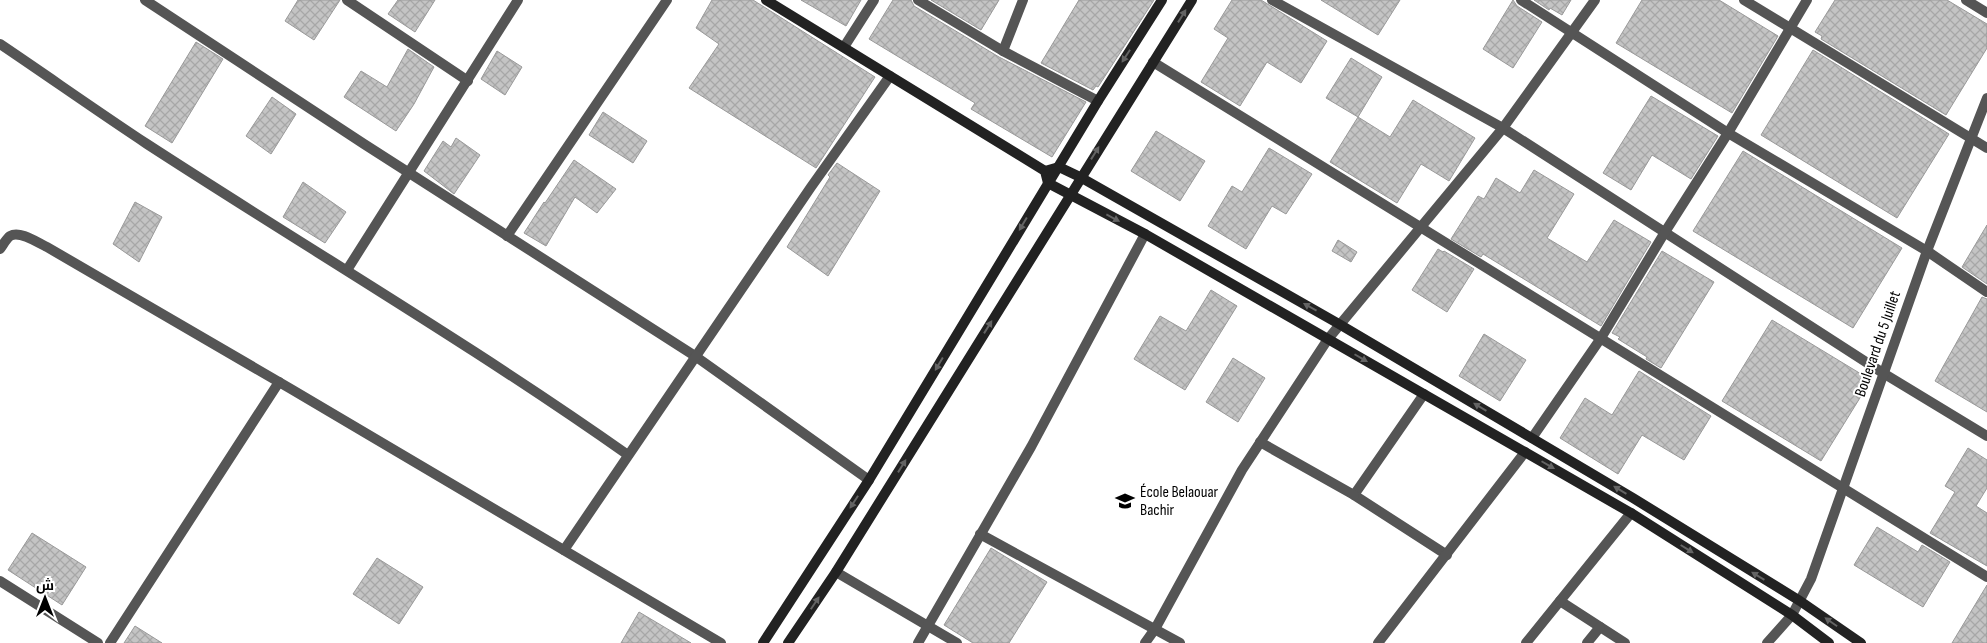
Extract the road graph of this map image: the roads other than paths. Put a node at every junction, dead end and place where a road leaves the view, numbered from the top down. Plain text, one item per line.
1 (146, 0) edge
2 (347, 0) edge
3 (518, 0) edge
4 (667, 0) edge
5 (766, 0) edge
6 (874, 0) edge
7 (918, 0) edge
8 (1023, 0) edge
9 (1162, 0) edge
10 (1192, 0) edge
11 (1272, 0) edge
12 (1521, 0) edge
13 (1595, 0) edge
14 (1744, 0) edge
15 (1807, 0) edge
16 (1966, 0) edge
17 (1987, 13) edge
18 (1789, 28) junction
19 (1573, 33) junction
20 (0, 44) edge
21 (844, 47) junction
22 (1003, 52) junction
23 (1153, 62) junction
24 (890, 76) junction
25 (468, 81) junction
26 (1987, 98) edge
27 (1098, 101) junction
28 (1503, 128) junction
29 (1728, 133) junction
30 (1971, 138) junction
31 (1987, 148) edge
32 (1059, 167) junction
33 (1045, 171) junction
34 (410, 173) junction
35 (1080, 177) junction
36 (1048, 183) junction
37 (1070, 195) junction
38 (1420, 229) junction
39 (1665, 232) junction
40 (1144, 234) junction
41 (507, 236) junction
42 (0, 249) edge
43 (1927, 251) junction
44 (347, 270) junction
45 (1987, 292) edge
46 (1339, 324) junction
47 (1601, 338) junction
48 (1328, 339) junction
49 (695, 356) junction
50 (1883, 373) junction
51 (279, 382) junction
52 (1424, 394) junction
53 (1987, 436) edge
54 (1532, 438) junction
55 (1260, 442) junction
56 (1525, 452) junction
57 (628, 455) junction
58 (869, 480) junction
59 (1844, 488) junction
60 (1354, 495) junction
61 (1631, 513) junction
62 (980, 534) junction
63 (564, 550) junction
64 (1447, 555) junction
65 (836, 572) junction
66 (1987, 577) edge
67 (0, 581) edge
68 (1560, 601) junction
69 (1800, 601) junction
70 (1792, 615) junction
71 (928, 626) junction
72 (1600, 627) junction
73 (1155, 629) junction
74 (98, 643) edge
75 (110, 643) edge
76 (720, 643) edge
77 (763, 643) edge
78 (788, 643) edge
79 (918, 643) edge
80 (957, 643) edge
81 (1144, 643) edge
82 (1180, 643) edge
83 (1378, 643) edge
84 (1526, 643) edge
85 (1588, 643) edge
86 (1625, 643) edge
87 (1767, 643) edge
88 (1830, 643) edge
89 (1861, 643) edge

1 - 34 street
2 - 25 street
3 - 25 street
4 - 41 street
5 - 21 street
6 - 21 street
7 - 22 street
8 - 22 street
9 -> 27 street
23 -> 10 street
11 - 28 street
12 - 19 street
13 - 19 street
14 - 18 street
15 - 18 street
16 - 17 street
18 - 29 street
18 - 30 street
19 - 28 street
19 - 29 street
20 - 44 street
21 - 24 street
22 - 27 street
35 -> 23 street
23 - 38 street
24 - 33 street
24 - 49 street
25 - 34 street
26 - 30 street, Boulevard du 5 Juillet
27 - 32 street
28 - 38 street
28 - 39 street
29 - 39 street
29 - 43 street
30 - 31 street
30 - 43 street, Boulevard du 5 Juillet
32 - 33 street
32 - 35 street
32 - 36 street
33 - 36 street
34 - 41 street
34 - 44 street
35 - 37 street
46 -> 35 street
36 - 37 street
36 -> 58 street
37 -> 40 street
65 -> 37 street
38 - 46 street
38 - 47 street
39 - 47 street
39 - 50 street
40 - 48 street
40 - 62 street
41 - 49 street
42 - 51 street
43 - 45 street
43 - 50 street, Boulevard du 5 Juillet
44 - 57 street
46 - 48 street
54 -> 46 street
47 - 54 street
47 - 59 street
48 -> 52 street
48 - 55 street
49 - 57 street
49 - 58 street
50 - 53 street
50 - 59 street, Boulevard du 5 Juillet
51 - 63 street
51 - 75 street
52 - 56 street
52 - 60 street
69 -> 54 street
55 - 60 street
55 - 73 street
56 -> 61 street
56 - 64 street
57 - 63 street
58 -> 77 street
59 - 66 street
59 - 69 street, Boulevard du 5 Juillet
60 - 64 street
61 - 68 street
61 -> 70 street
62 - 71 street
62 - 73 street
63 - 76 street
64 - 83 street
65 - 71 street
78 -> 65 street
67 - 74 street
68 - 72 street
68 - 84 street
69 - 70 street, Boulevard du 5 Juillet
89 -> 69 street
70 - 87 street, Boulevard du 5 Juillet
70 - 88 street
71 - 79 street
71 - 80 street
72 - 85 street
72 - 86 street
73 - 81 street
73 - 82 street

